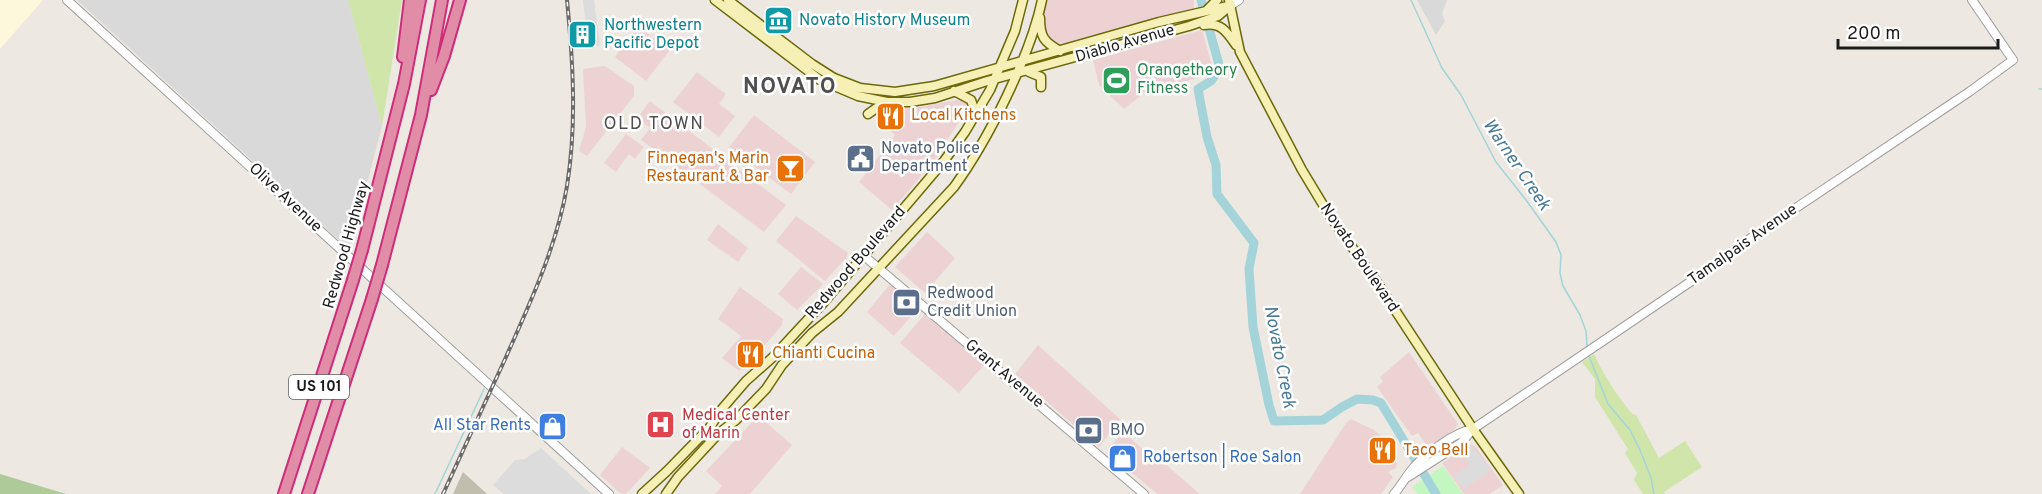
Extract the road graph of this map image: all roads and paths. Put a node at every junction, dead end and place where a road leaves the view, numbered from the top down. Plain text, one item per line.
1 (67, 0) edge
2 (410, 0) edge
3 (420, 0) edge
4 (442, 0) edge
5 (460, 0) edge
6 (715, 0) edge
7 (728, 0) edge
8 (1023, 0) edge
9 (1217, 0) edge
10 (1972, 0) edge
11 (1233, 1) edge
12 (1041, 3) edge
13 (1209, 14) junction
14 (1160, 22) junction
15 (1194, 22) junction
16 (1147, 38) junction
17 (1083, 44) junction
18 (1060, 51) junction
19 (1240, 52) junction
20 (1087, 55) junction
21 (1020, 63) junction
22 (1000, 68) junction
23 (1026, 72) junction
24 (1015, 74) junction
25 (995, 79) junction
26 (404, 84) junction
27 (1041, 87) dead end
28 (954, 91) junction
29 (869, 95) junction
30 (887, 102) junction
31 (868, 114) dead end
32 (421, 115) junction
33 (971, 124) junction
34 (863, 255) junction
35 (879, 267) junction
36 (1473, 429) junction
37 (284, 494) edge
38 (308, 494) edge
39 (609, 494) edge
40 (642, 494) edge
41 (666, 494) edge
42 (1143, 494) edge
43 (1394, 494) edge
44 (1520, 494) edge

1 - 39 street, Olive Avenue
2 - 26 highway
3 - 26 highway, Redwood Highway / US 101
4 - 32 highway, US 101
5 - 32 highway
6 - 29 main road
7 - 29 main road
8 - 22 main road, Redwood Boulevard
9 - 13 main road
10 - 36 street, Tamalpais Avenue
11 - 13 main road, Diablo Avenue
11 - 19 main road, Novato Boulevard
12 - 18 main road
12 - 21 main road, Redwood Boulevard
13 - 15 main road, Diablo Avenue
13 - 19 main road
14 - 15 main road, Diablo Avenue
14 - 16 main road
14 - 17 main road, Diablo Avenue
15 - 16 main road, Diablo Avenue
16 - 20 main road, Diablo Avenue
17 - 18 main road, Diablo Avenue
17 - 20 main road
18 - 21 main road, Diablo Avenue
19 - 36 main road, Novato Boulevard
20 - 23 main road, Diablo Avenue
21 - 22 main road, Diablo Avenue
21 - 24 main road, Redwood Boulevard
22 - 25 main road, Redwood Boulevard
22 - 29 main road, Diablo Avenue
23 - 24 main road, Diablo Avenue
23 - 27 main road
24 - 25 main road, Diablo Avenue
24 - 35 main road, Redwood Boulevard
25 - 28 main road, Diablo Avenue
25 - 33 main road, Redwood Boulevard
26 - 37 highway, Redwood Highway / US 101, bridge
28 - 30 main road, Diablo Avenue
28 - 33 main road
29 - 30 main road, Diablo Avenue
30 - 31 main road
32 - 38 highway, US 101, bridge
33 - 34 main road, Redwood Boulevard
34 - 35 street, Grant Avenue
34 - 40 main road, Redwood Boulevard
35 - 41 main road, Redwood Boulevard
35 - 42 street, Grant Avenue
36 - 43 street, Tamalpais Avenue
36 - 44 main road, Novato Boulevard

